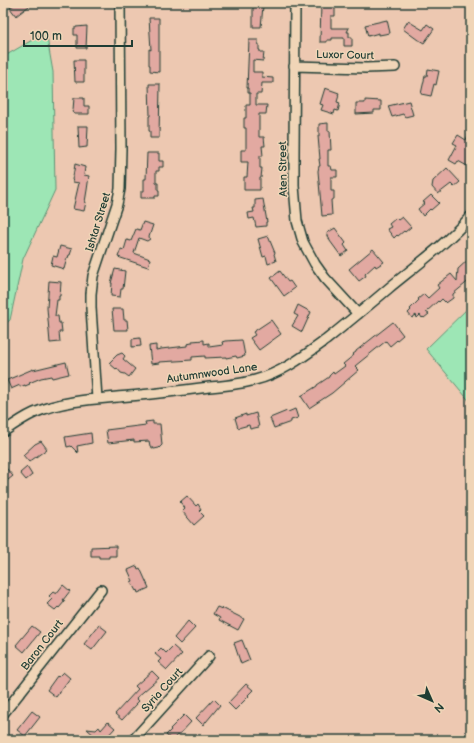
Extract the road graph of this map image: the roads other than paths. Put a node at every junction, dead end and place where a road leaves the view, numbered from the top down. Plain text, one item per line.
1 (120, 3) edge
2 (295, 3) edge
3 (294, 66) junction
4 (395, 67) dead end
5 (471, 216) edge
6 (358, 314) junction
7 (97, 399) junction
8 (3, 432) edge
9 (101, 590) dead end
10 (209, 656) dead end
11 (3, 714) edge
12 (133, 740) edge

1 - 7 street, Ishtar Street
2 - 3 street, Aten Street
3 - 4 street, Luxor Court
3 - 6 street, Aten Street
5 - 6 street, Autumnwood Lane
6 - 7 street, Autumnwood Lane
7 - 8 street, Autumnwood Lane
9 - 11 street, Baron Court
10 - 12 street, Syria Court

